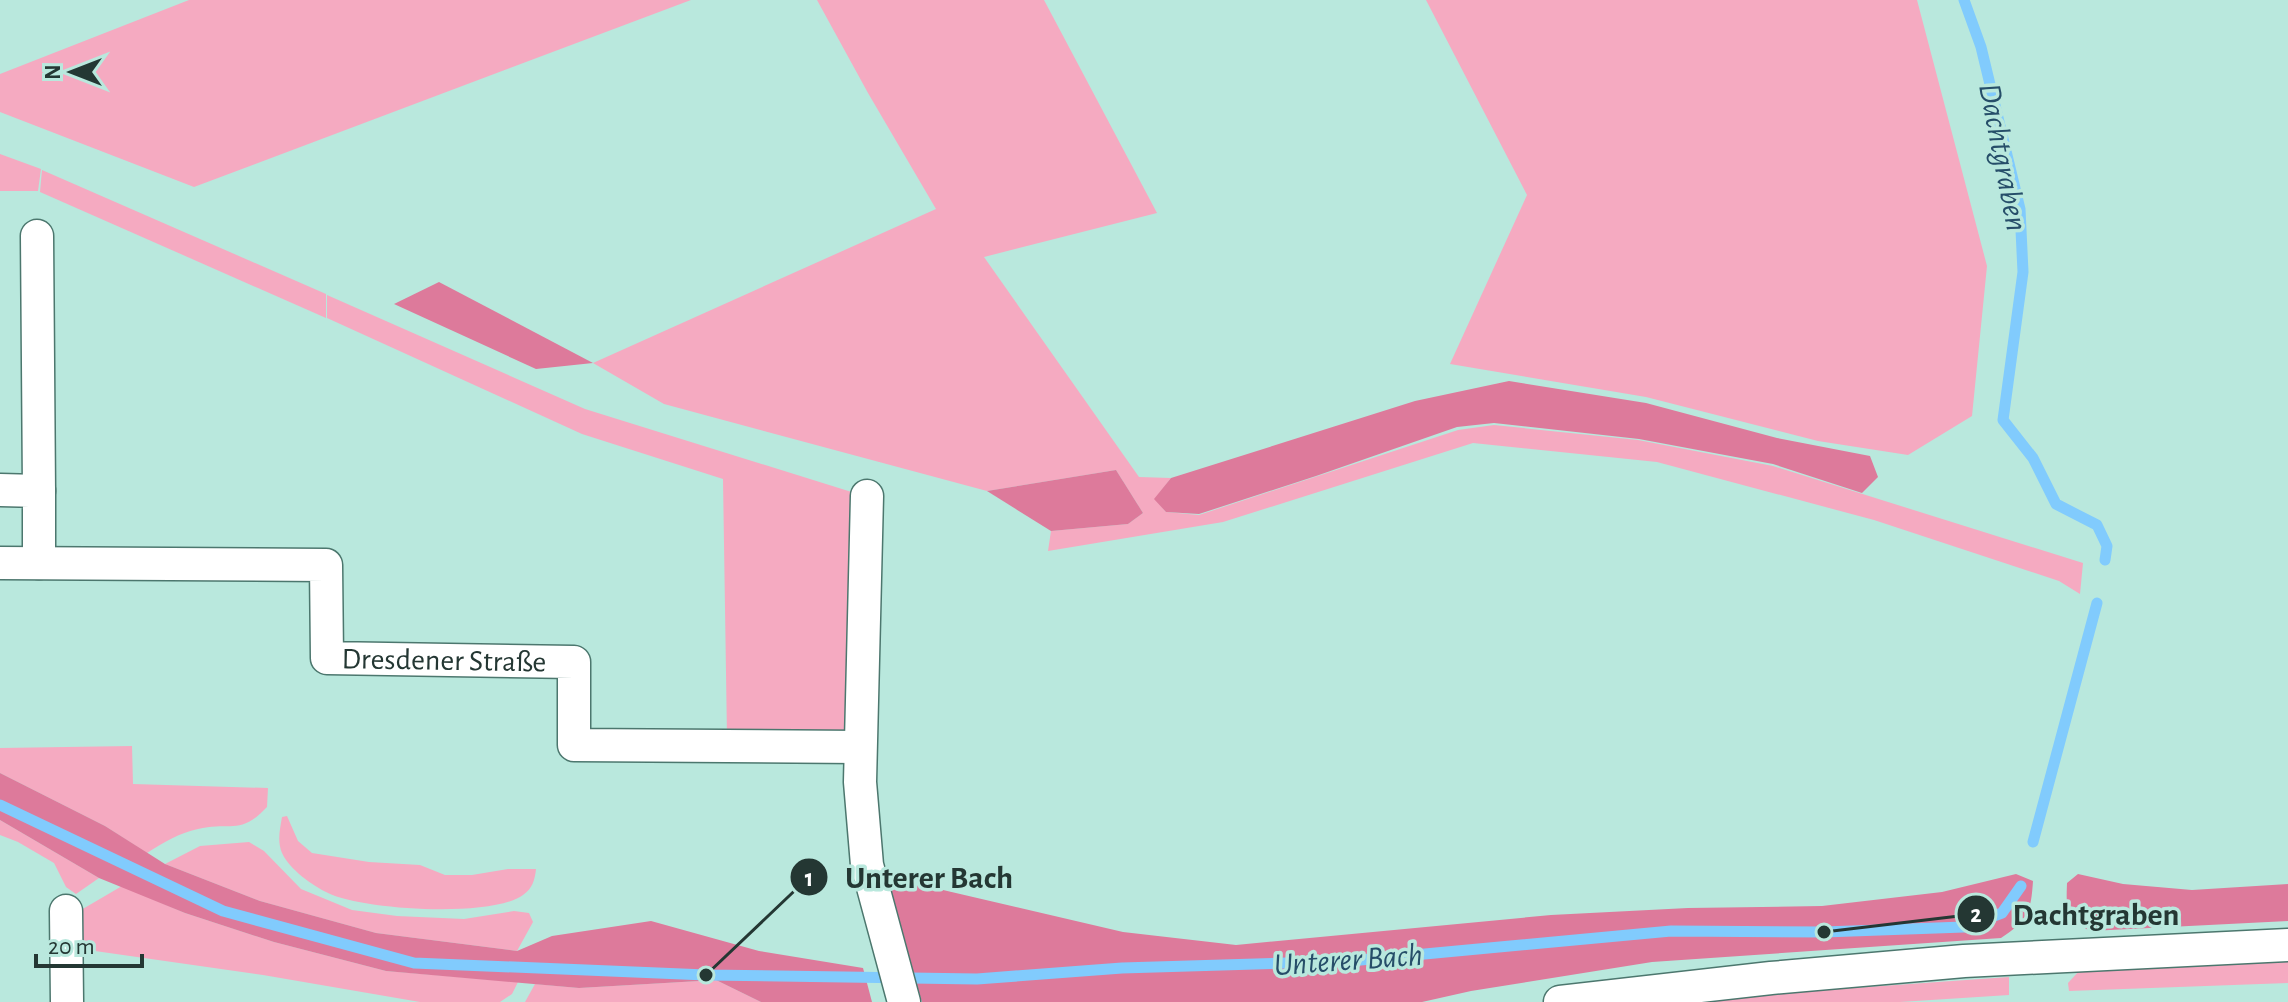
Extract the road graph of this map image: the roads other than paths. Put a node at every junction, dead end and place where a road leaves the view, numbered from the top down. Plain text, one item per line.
1 (37, 236) dead end
2 (0, 490) edge
3 (39, 491) junction
4 (867, 496) dead end
5 (0, 563) edge
6 (39, 563) junction
7 (860, 747) junction
8 (66, 911) dead end
9 (2288, 945) edge
10 (67, 1002) edge
11 (904, 1002) edge
12 (1560, 1002) edge

1 - 3 street
2 - 3 street
3 - 6 street
4 - 7 street
5 - 6 street, Dresdener Straße
6 - 7 street, Dresdener Straße
7 - 11 street
8 - 10 street
9 - 12 street

